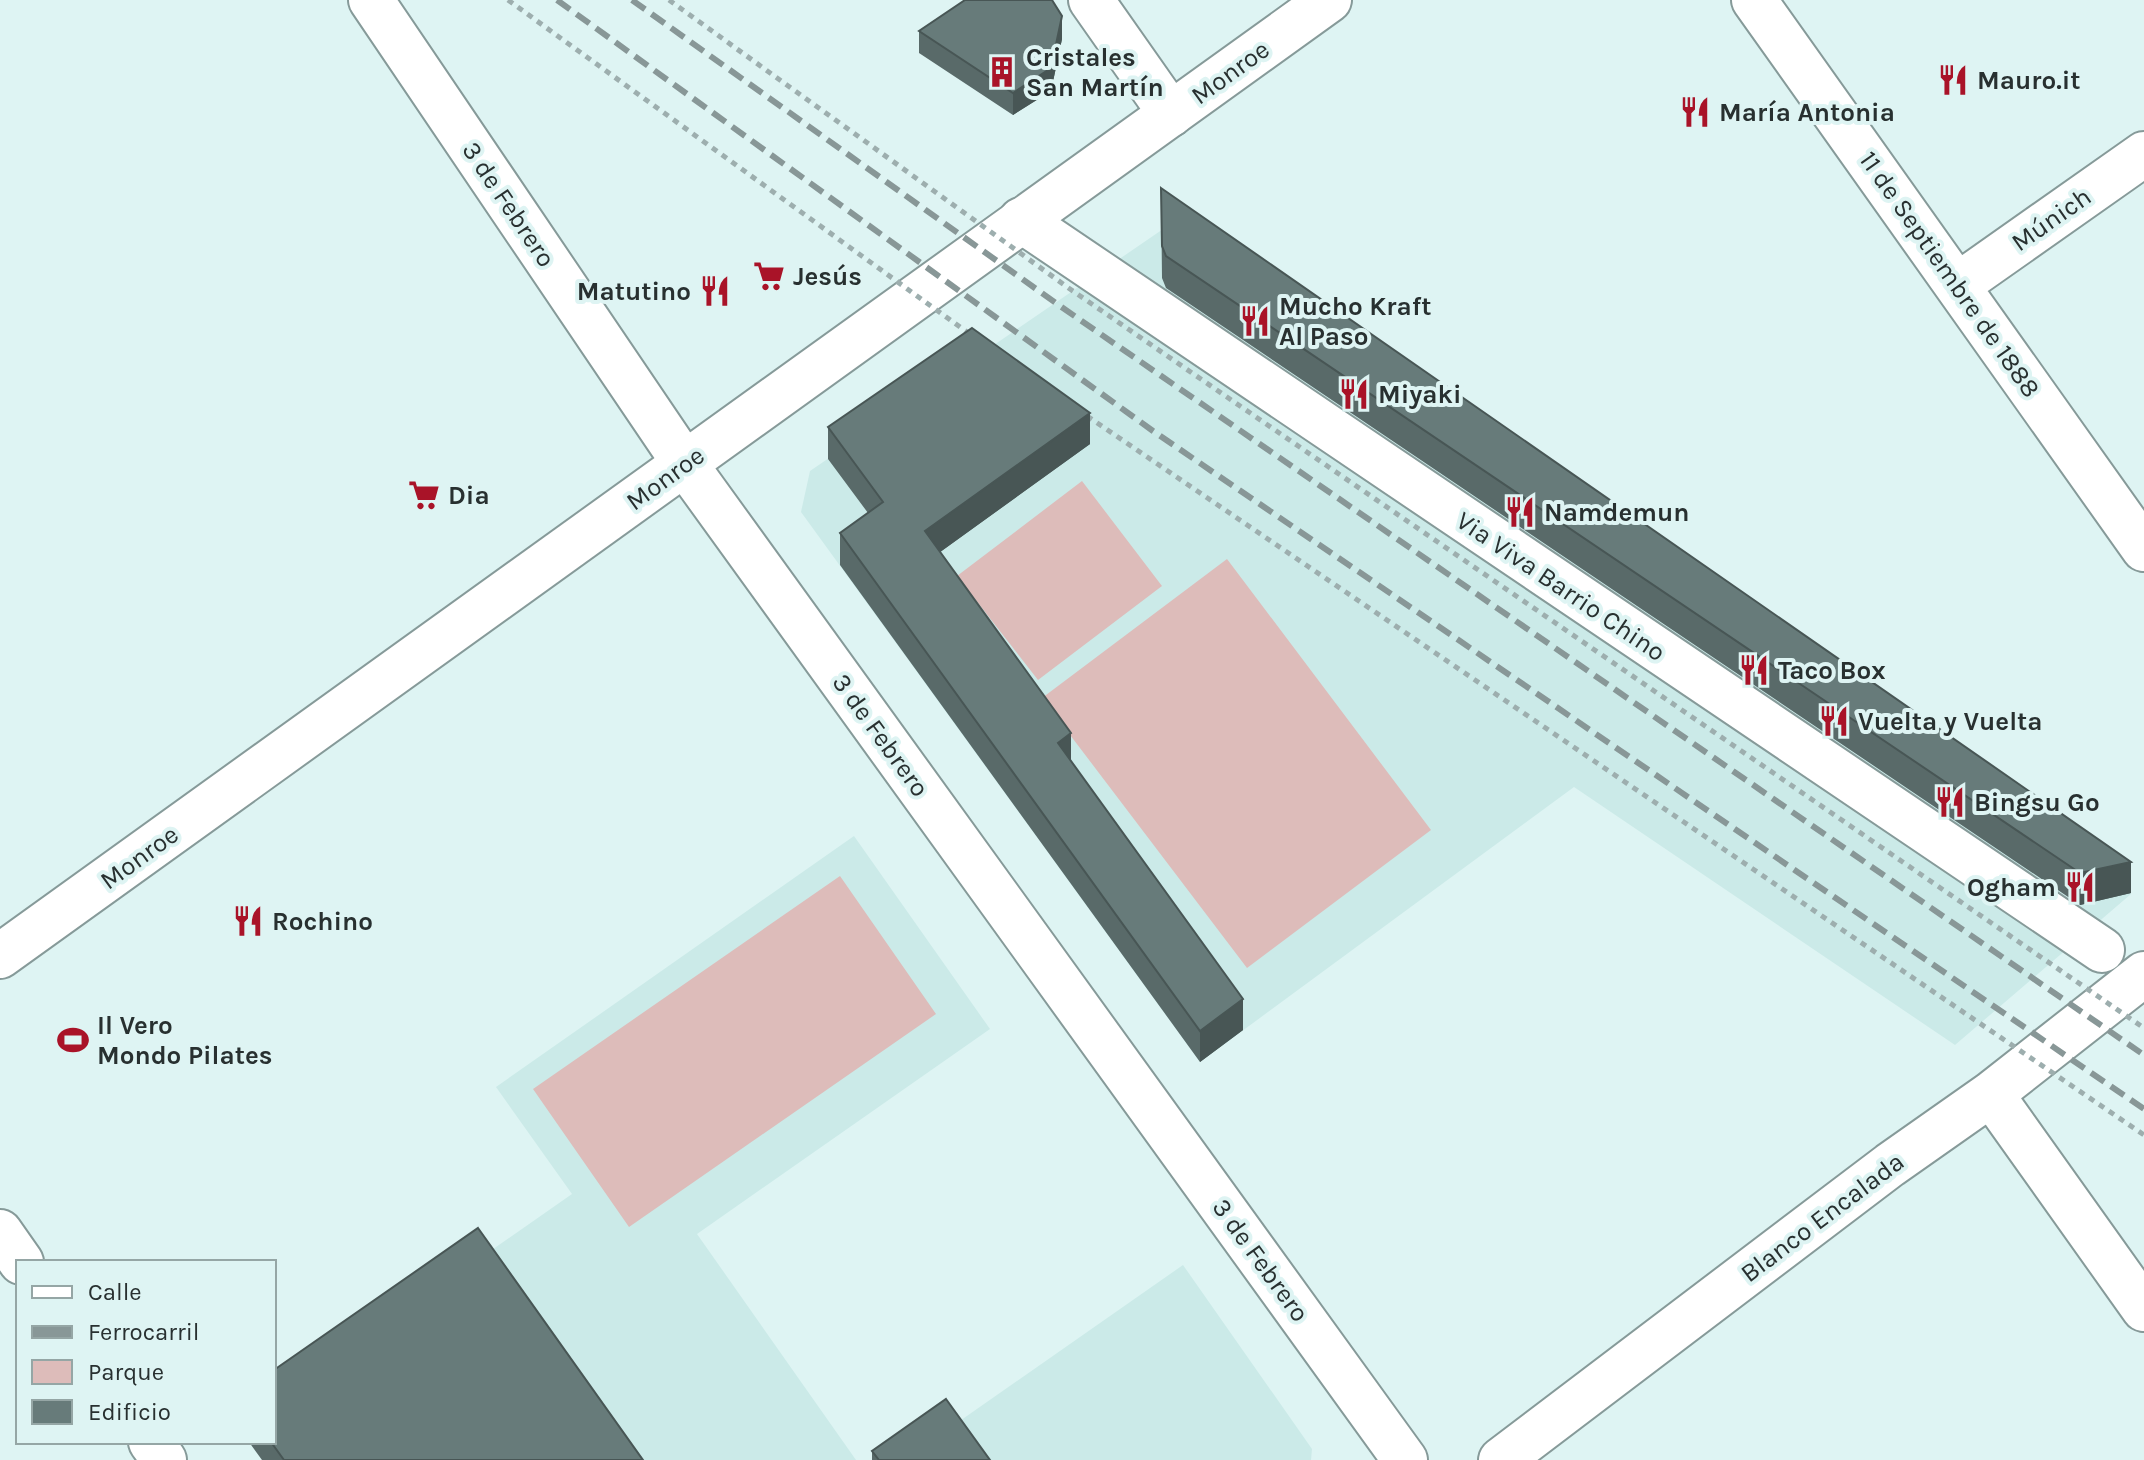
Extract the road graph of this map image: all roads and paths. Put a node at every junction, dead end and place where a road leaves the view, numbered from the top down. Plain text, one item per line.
1 (371, 0) edge
2 (508, 0) edge
3 (669, 0) edge
4 (1091, 0) edge
5 (1329, 0) edge
6 (1754, 0) edge
7 (1171, 114) junction
8 (2144, 154) edge
9 (1021, 220) junction
10 (1958, 285) junction
11 (972, 335) edge
12 (1076, 408) edge
13 (685, 464) junction
14 (2144, 549) edge
15 (2102, 950) dead end
16 (0, 956) edge
17 (2144, 974) edge
18 (2144, 1028) edge
19 (1991, 1094) junction
20 (2144, 1135) edge
21 (0, 1232) edge
22 (20, 1260) edge
23 (2144, 1309) edge
24 (1405, 1460) edge
25 (1501, 1460) edge

1 - 13 street, 3 de Febrero
2 - 11 path, bridge
3 - 18 path, bridge
4 - 7 street
5 - 7 street, Monroe
6 - 10 street, 11 de Septiembre de 1888
7 - 9 street, Monroe
8 - 10 street, Múnich
9 - 13 street, Monroe
9 - 15 street, Via Viva Barrio Chino
10 - 14 street, 11 de Septiembre de 1888
12 - 20 path, bridge
13 - 16 street, Monroe
13 - 24 street, 3 de Febrero
17 - 19 street, Blanco Encalada
19 - 23 street
19 - 25 street, Blanco Encalada
21 - 22 street

